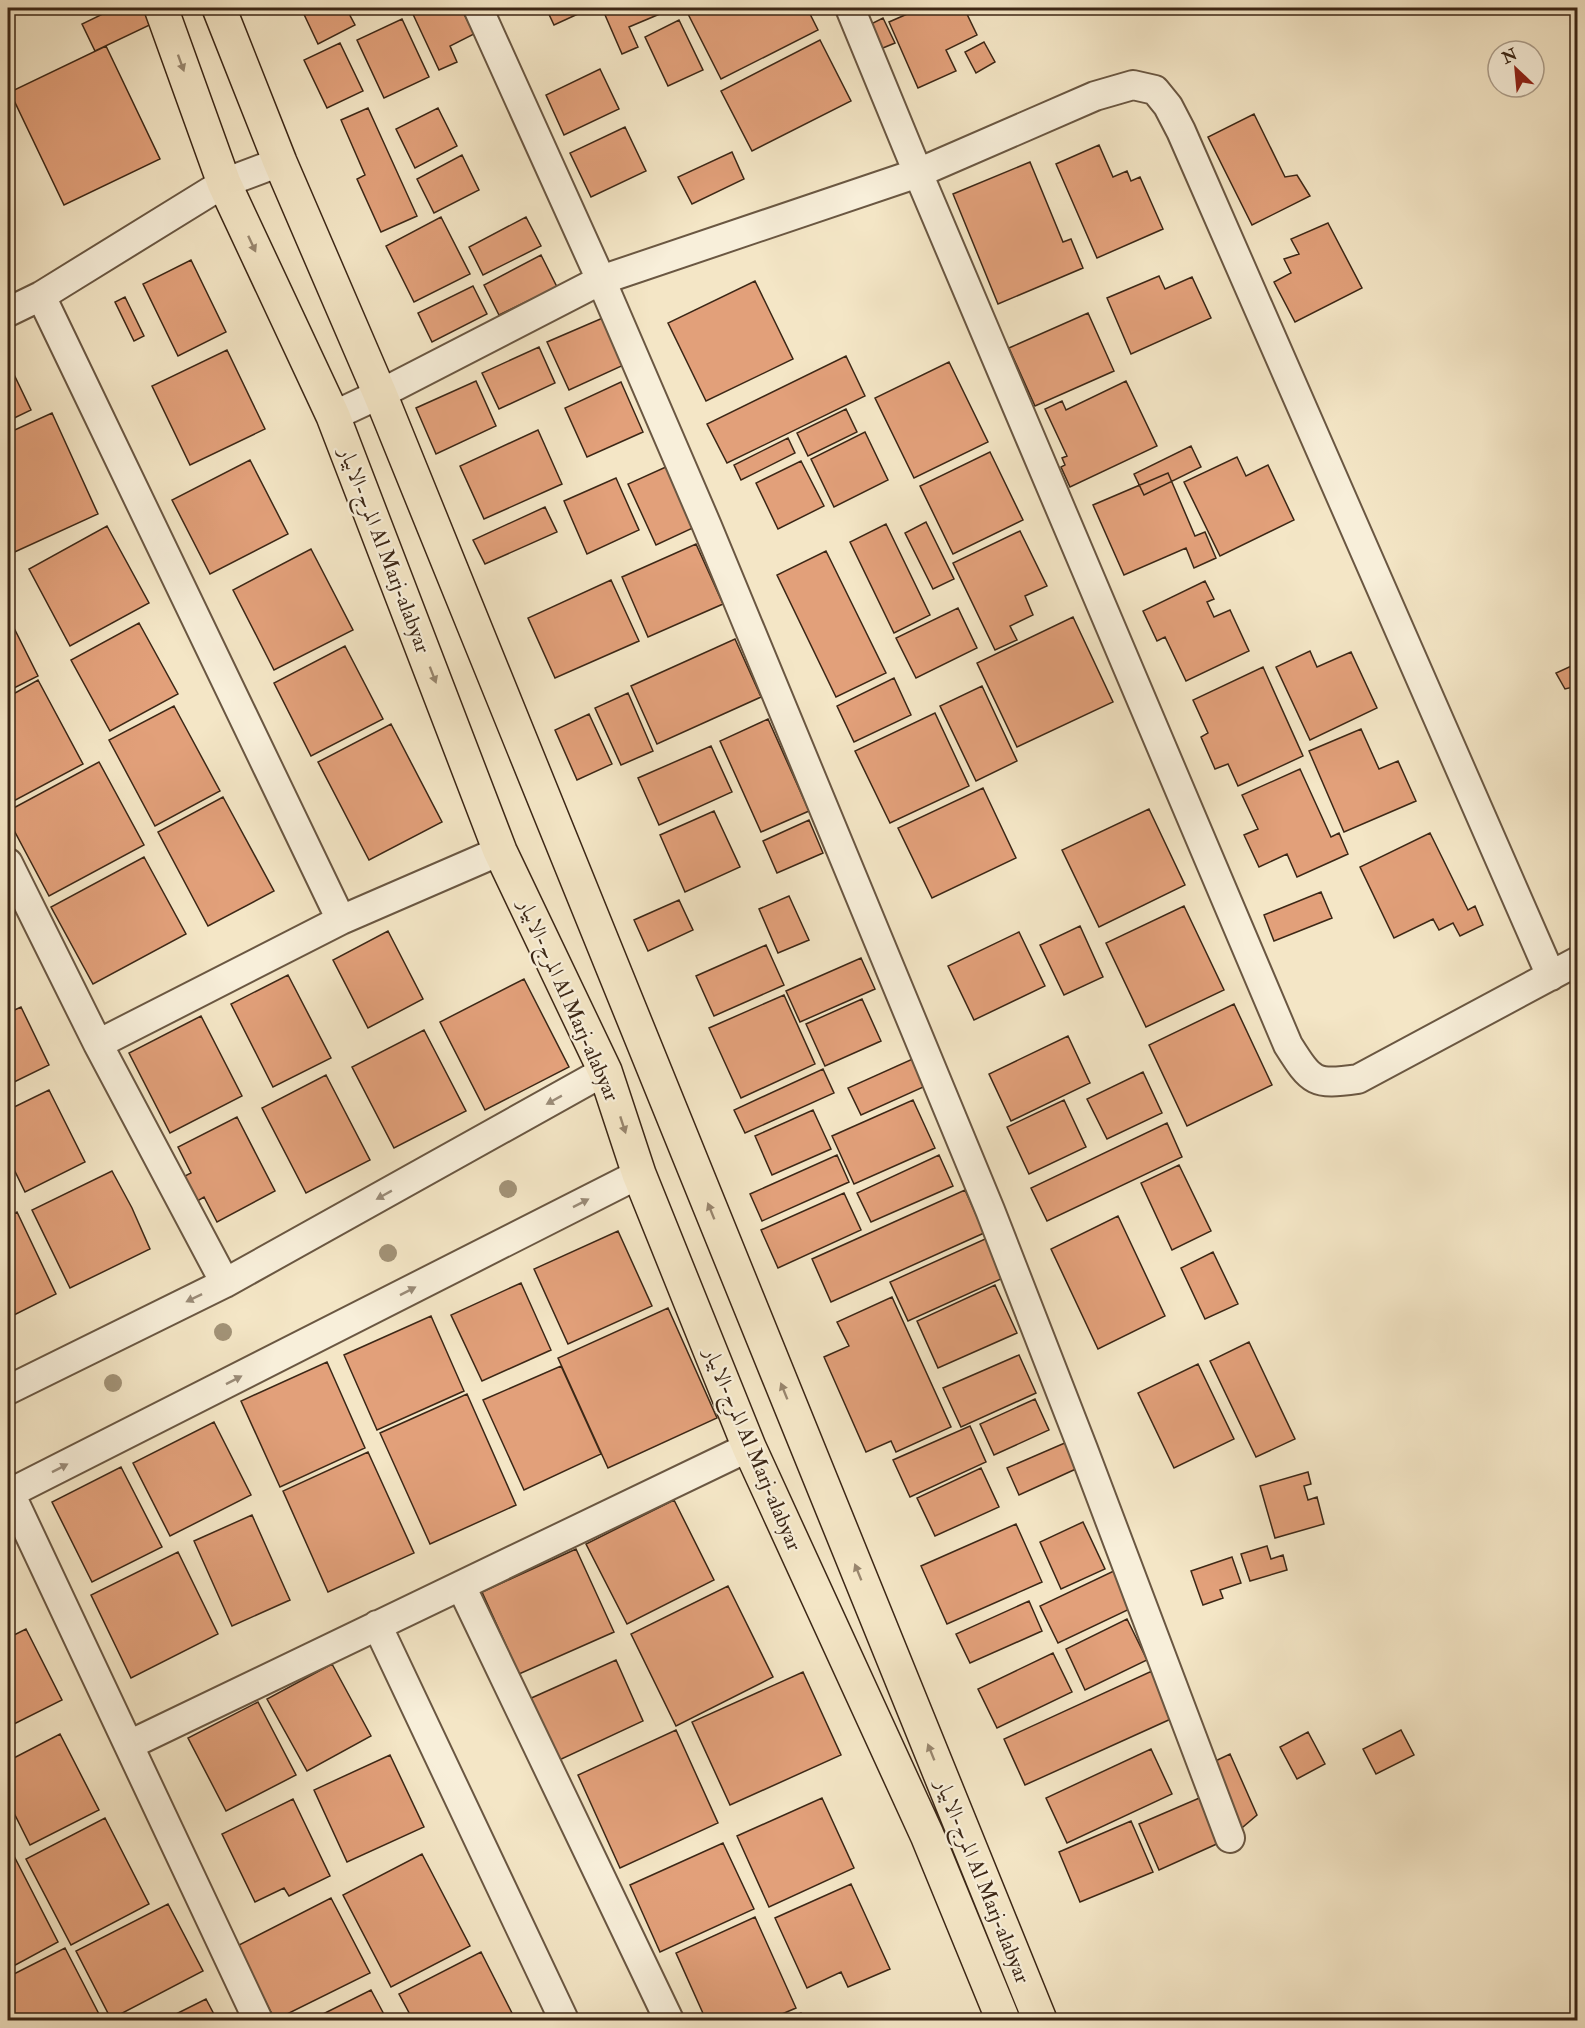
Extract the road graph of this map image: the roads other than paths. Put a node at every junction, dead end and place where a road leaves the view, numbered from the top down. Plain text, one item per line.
1 (161, 8) edge
2 (219, 8) edge
3 (478, 8) edge
4 (850, 8) edge
5 (280, 162) junction
6 (918, 173) junction
7 (224, 183) junction
8 (601, 280) junction
9 (41, 296) junction
10 (8, 312) edge
11 (380, 394) junction
12 (333, 416) junction
13 (500, 851) junction
14 (8, 863) edge
15 (341, 920) junction
16 (1578, 962) edge
17 (1551, 976) junction
18 (98, 1044) junction
19 (605, 1071) junction
20 (639, 1174) junction
21 (225, 1283) junction
22 (8, 1390) edge
23 (749, 1447) junction
24 (9, 1494) edge
25 (461, 1586) junction
26 (377, 1625) junction
27 (129, 1745) junction
28 (1230, 1838) dead end
29 (258, 2020) edge
30 (564, 2020) edge
31 (669, 2020) edge
32 (1003, 2020) edge
33 (1040, 2020) edge

1 -> 7 main road, المرج-الابيار Al Marj-alabyar
2 - 5 main road, المرج-الابيار Al Marj-alabyar
3 - 8 street
4 - 6 street
5 - 7 street
5 - 11 main road, المرج-الابيار Al Marj-alabyar
6 - 8 street
6 - 17 street
6 - 17 street
7 - 9 street
7 -> 12 main road, المرج-الابيار Al Marj-alabyar
8 - 11 street
8 - 28 street
9 - 10 street
9 - 15 street
11 - 12 street
33 -> 11 main road, المرج-الابيار Al Marj-alabyar
12 -> 13 main road, المرج-الابيار Al Marj-alabyar
13 - 15 street
13 - 19 main road, المرج-الابيار Al Marj-alabyar
14 - 18 street
15 - 18 street
16 - 17 street
18 - 21 street
19 -> 20 main road, المرج-الابيار Al Marj-alabyar
19 -> 21 street
20 - 23 main road, المرج-الابيار Al Marj-alabyar
24 -> 20 street
21 -> 22 street
23 - 25 street
23 - 32 main road, المرج-الابيار Al Marj-alabyar
24 - 27 street
25 - 26 street
25 - 31 street
26 - 27 street
26 - 30 street
27 - 29 street

